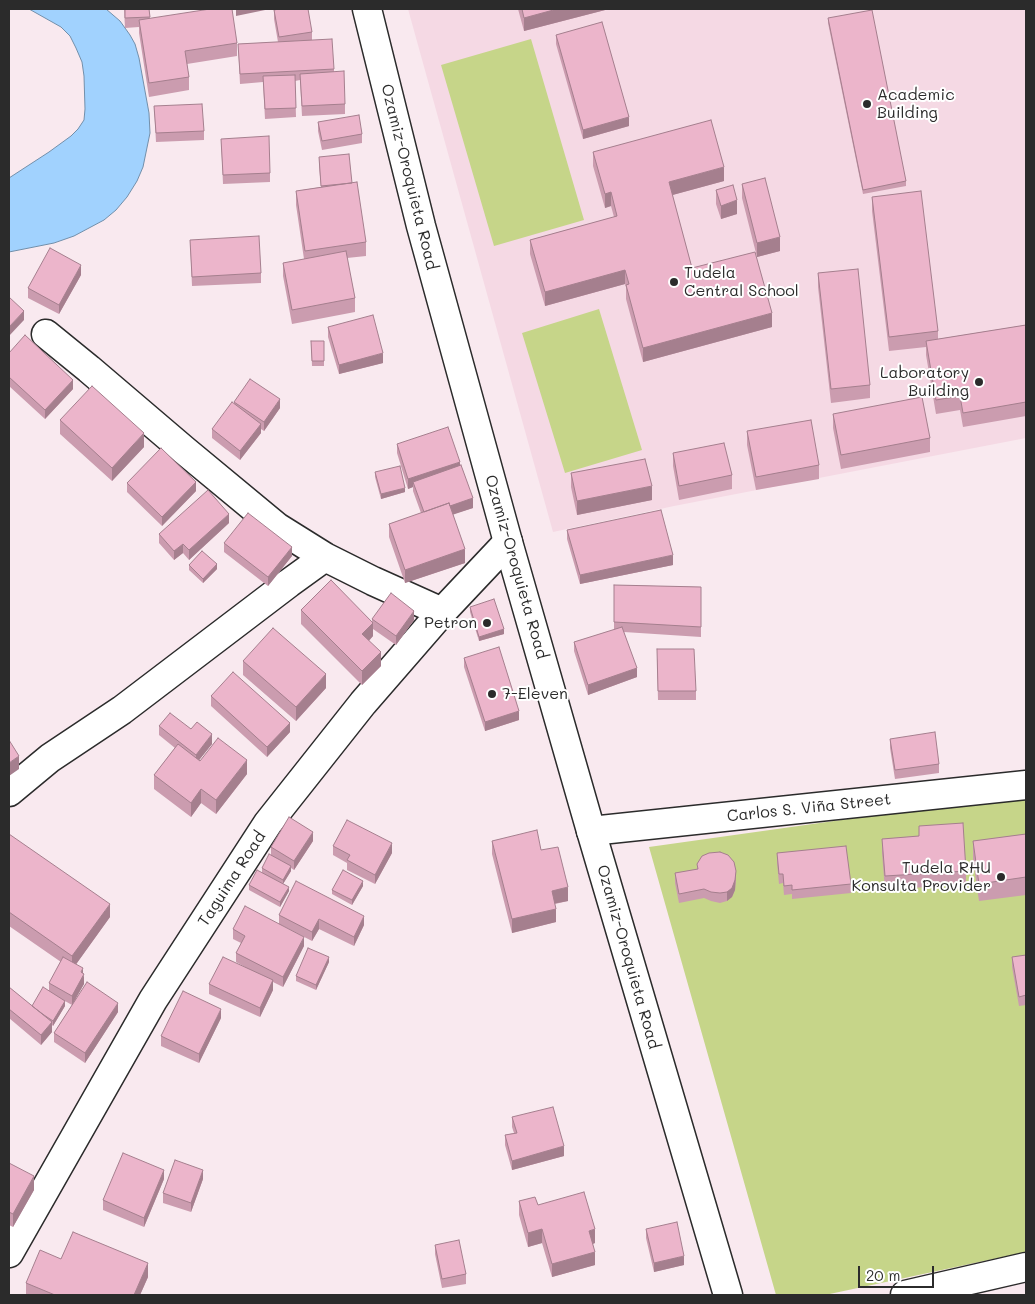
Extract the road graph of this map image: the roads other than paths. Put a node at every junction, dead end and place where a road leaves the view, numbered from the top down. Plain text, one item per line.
1 (367, 9) edge
2 (46, 334) dead end
3 (508, 542) junction
4 (325, 557) junction
5 (442, 612) junction
6 (1026, 785) edge
7 (9, 792) edge
8 (591, 831) junction
9 (9, 1253) edge
10 (1026, 1267) edge
11 (728, 1295) edge
12 (906, 1295) edge

1 - 3 main road, Ozamiz-Oroquieta Road
2 - 4 main road
3 - 5 main road, Taguima Road
3 - 8 main road, Ozamiz-Oroquieta Road
4 - 5 main road
4 - 7 main road
5 - 9 main road, Taguima Road
6 - 8 main road, Carlos S. Viña Street
8 - 11 main road, Ozamiz-Oroquieta Road
10 - 12 main road

